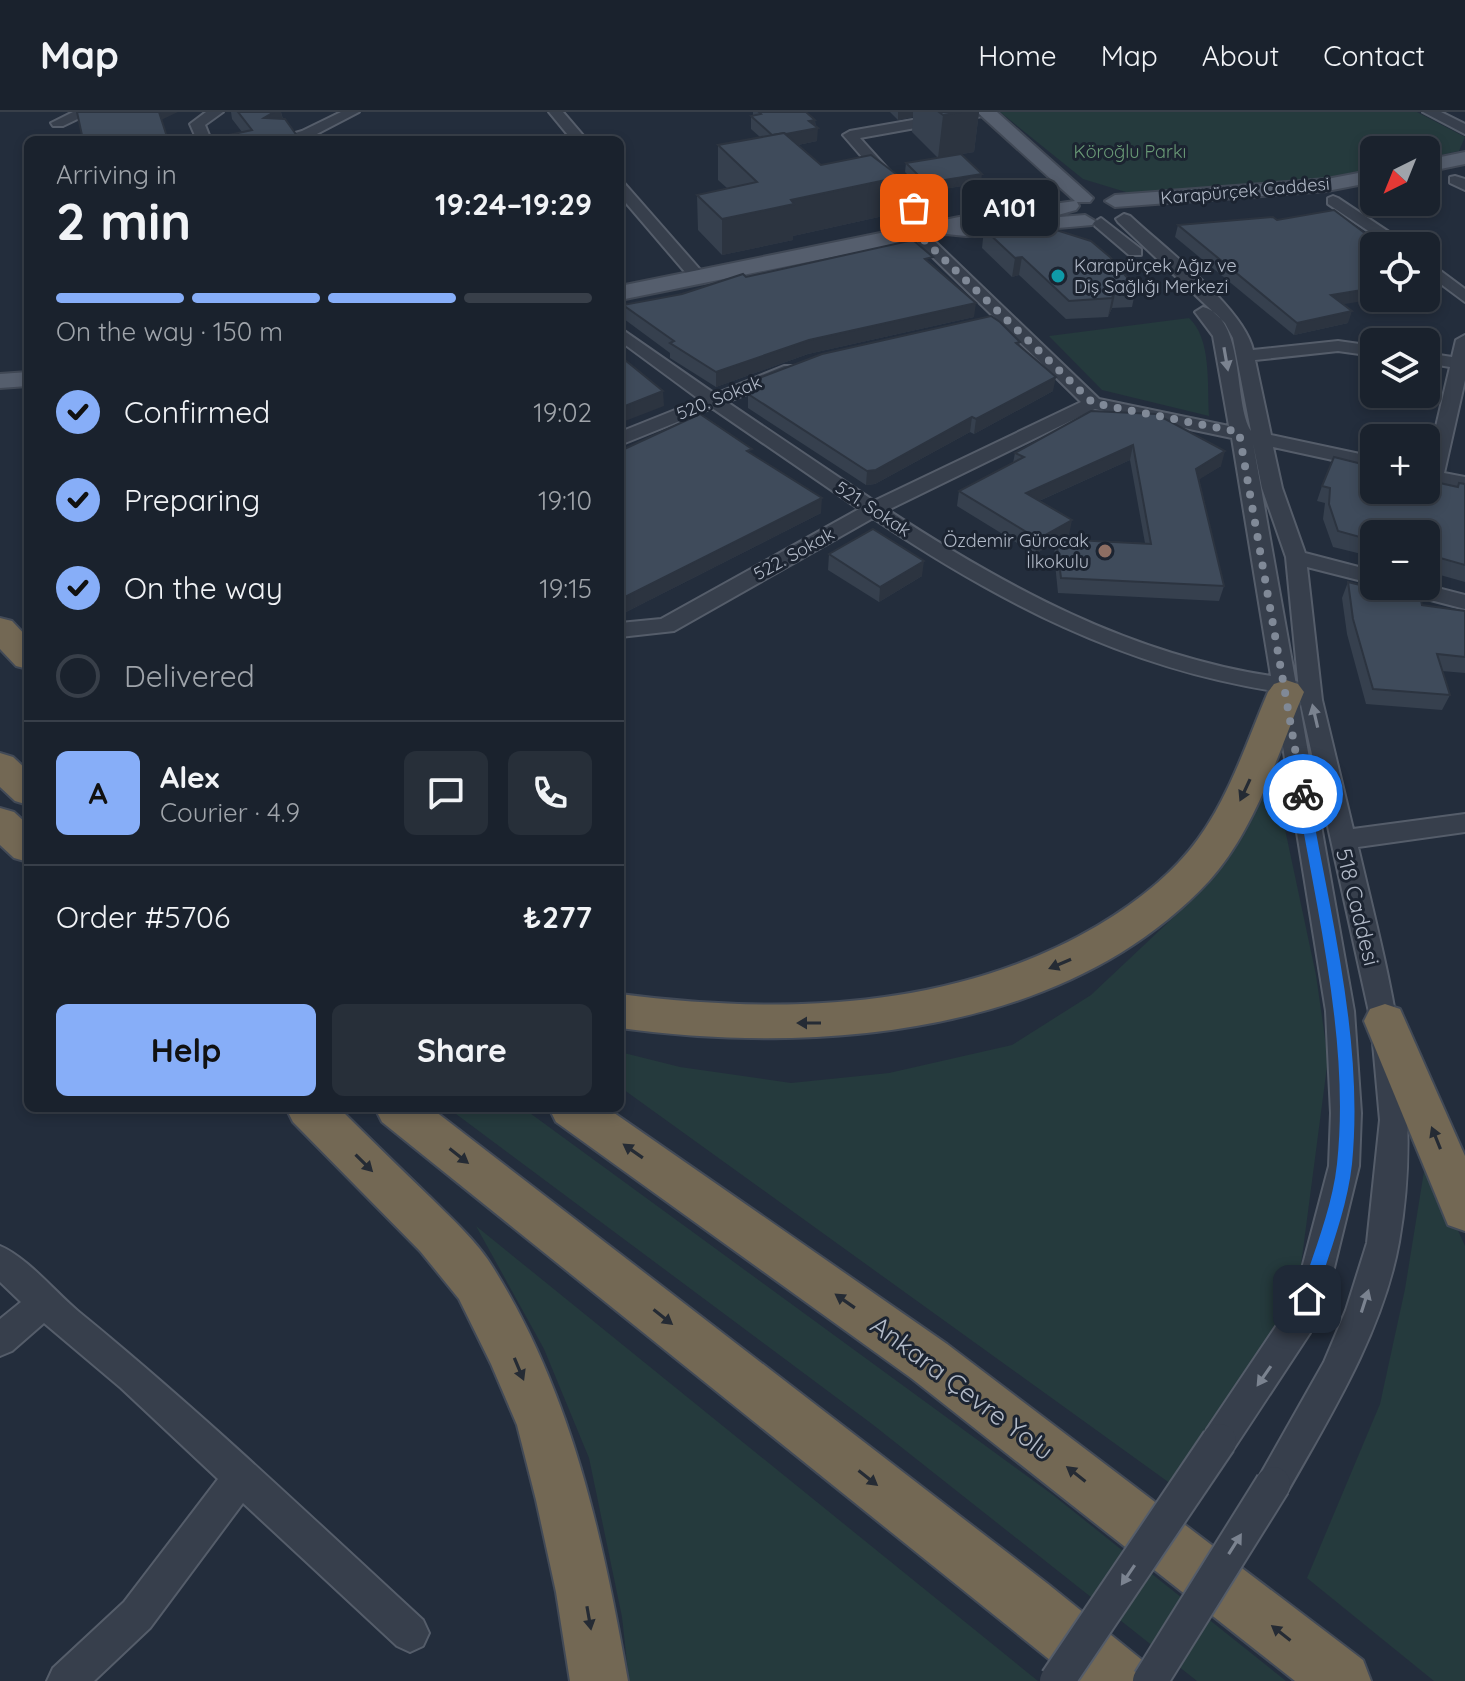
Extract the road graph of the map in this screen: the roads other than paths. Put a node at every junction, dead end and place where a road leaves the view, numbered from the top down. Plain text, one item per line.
1 (85, 112) edge
2 (216, 112) edge
3 (354, 112) edge
4 (556, 112) edge
5 (984, 112) edge
6 (1430, 112) edge
7 (850, 116) dead end
8 (58, 123) dead end
9 (868, 130) junction
10 (1465, 130) edge
11 (202, 136) edge
12 (297, 136) edge
13 (577, 136) edge
14 (1465, 158) edge
15 (1440, 163) edge
16 (1360, 179) edge
17 (1462, 181) edge
18 (1440, 183) edge
19 (624, 192) edge
20 (1360, 196) edge
21 (1333, 201) junction
22 (1076, 202) junction
23 (1110, 216) junction
24 (933, 231) junction
25 (1381, 232) edge
26 (697, 276) junction
27 (1440, 276) edge
28 (624, 292) edge
29 (1465, 297) edge
30 (1007, 318) junction
31 (978, 325) edge
32 (624, 336) edge
33 (1465, 340) edge
34 (1360, 349) edge
35 (1246, 356) junction
36 (1440, 360) edge
37 (1461, 363) edge
38 (802, 366) edge
39 (24, 379) edge
40 (0, 381) edge
41 (710, 401) junction
42 (1093, 403) junction
43 (1251, 435) junction
44 (624, 437) edge
45 (1440, 440) edge
46 (1360, 460) edge
47 (1440, 478) edge
48 (1465, 483) edge
49 (872, 510) junction
50 (1296, 557) junction
51 (1360, 574) edge
52 (1440, 595) edge
53 (1465, 602) edge
54 (0, 627) edge
55 (624, 631) edge
56 (24, 635) edge
57 (24, 654) edge
58 (1285, 689) junction
59 (0, 766) edge
60 (24, 788) edge
61 (0, 822) edge
62 (1465, 823) edge
63 (1342, 840) junction
64 (24, 844) edge
65 (624, 1012) edge
66 (1385, 1021) junction
67 (313, 1112) edge
68 (403, 1112) edge
69 (578, 1112) edge
70 (1465, 1210) edge
71 (0, 1261) edge
72 (44, 1303) junction
73 (0, 1340) edge
74 (241, 1477) junction
75 (410, 1633) dead end
76 (66, 1681) edge
77 (599, 1681) edge
78 (1057, 1681) edge
79 (1121, 1681) edge
80 (1150, 1681) edge
81 (1342, 1681) edge

1 - 8 street
2 - 11 street
3 - 12 street
4 - 13 street
5 - 9 street
5 - 22 main road
6 - 10 street
7 - 9 street
9 - 24 street
14 - 15 main road
16 - 23 main road, Karapürçek Caddesi
17 - 18 main road
19 - 26 street
20 - 21 main road, Karapürçek Caddesi
21 - 23 main road, Karapürçek Caddesi
21 - 25 street
22 - 23 main road
22 - 23 main road
22 - 24 main road
23 - 24 main road
23 - 35 street, 518 Caddesi
23 -> 43 street, 518 Caddesi
24 - 26 main road
24 - 30 street
26 - 28 main road
27 - 29 street
30 - 31 street
30 - 42 street
32 - 41 street, 521. Sokak
33 - 37 street
34 - 35 street
35 - 43 street, 518 Caddesi
36 - 37 street
37 - 45 street
38 - 41 street, 520. Sokak
39 - 40 main road
41 - 44 street, 520. Sokak
41 - 49 street, 521. Sokak
42 - 43 street
42 - 49 street, 522. Sokak
43 - 46 street
43 - 50 street, 518 Caddesi
43 - 58 street, 518 Caddesi
47 - 48 street
49 - 55 street, 522. Sokak
49 - 58 street, 521. Sokak
50 - 51 street
63 -> 50 street, 518 Caddesi
52 - 53 street
54 - 56 highway
54 - 57 highway
58 -> 65 highway
58 -> 78 street, 518 Caddesi, bridge
59 - 60 highway
61 - 64 highway
62 - 63 street
63 - 66 street, 518 Caddesi
70 -> 66 highway
80 -> 66 street, 518 Caddesi, bridge
67 -> 77 highway
68 -> 79 highway
81 -> 69 highway, Ankara Çevre Yolu
71 - 72 street
72 - 73 street
72 - 74 street
74 - 75 street
74 - 76 street

